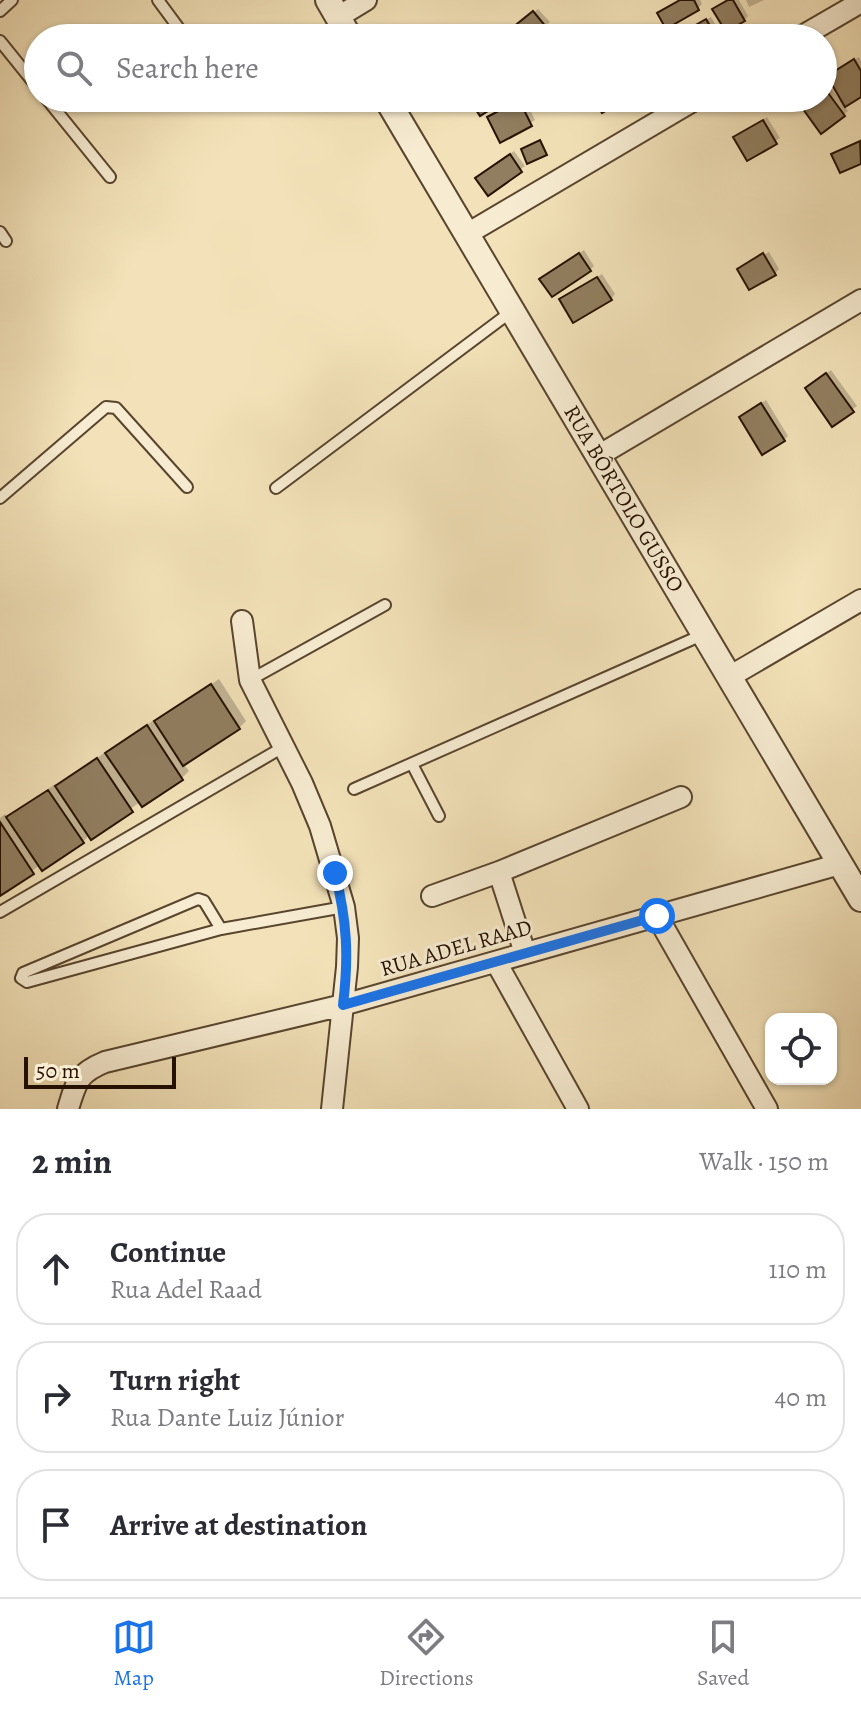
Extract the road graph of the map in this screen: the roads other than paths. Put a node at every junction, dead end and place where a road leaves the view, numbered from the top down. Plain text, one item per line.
1 (12, 0) edge
2 (158, 0) edge
3 (366, 0) edge
4 (861, 2) edge
5 (333, 8) edge
6 (0, 11) edge
7 (176, 24) edge
8 (823, 24) edge
9 (0, 41) edge
10 (24, 71) edge
11 (57, 112) edge
12 (394, 112) edge
13 (674, 112) edge
14 (110, 177) dead end
15 (467, 234) junction
16 (861, 300) edge
17 (512, 311) junction
18 (598, 456) junction
19 (187, 487) dead end
20 (276, 488) dead end
21 (0, 498) edge
22 (861, 600) edge
23 (385, 605) dead end
24 (242, 621) dead end
25 (704, 634) junction
26 (729, 677) junction
27 (250, 680) junction
28 (285, 746) junction
29 (412, 764) junction
30 (354, 789) dead end
31 (681, 797) dead end
32 (439, 816) dead end
33 (840, 864) junction
34 (499, 872) junction
35 (432, 896) dead end
36 (861, 899) edge
37 (344, 907) junction
38 (0, 912) edge
39 (657, 916) junction
40 (221, 929) junction
41 (525, 953) junction
42 (496, 962) junction
43 (343, 1005) junction
44 (68, 1109) edge
45 (332, 1109) edge
46 (578, 1109) edge
47 (767, 1109) edge

1 - 6 lane
2 - 7 lane
3 - 5 street
4 - 8 street
9 - 10 lane
11 - 14 lane
12 - 15 street, RUA BÔRTOLO GUSSO
13 - 15 street
15 - 17 street, RUA BÔRTOLO GUSSO
16 - 18 street
17 - 18 street, RUA BÔRTOLO GUSSO
17 - 20 lane
18 - 25 street, RUA BÔRTOLO GUSSO
19 - 21 lane
22 - 26 street
23 - 27 lane
24 - 27 street
25 - 26 street, RUA BÔRTOLO GUSSO
25 - 29 lane
26 - 33 street, RUA BÔRTOLO GUSSO
27 - 28 street
28 - 37 street
28 - 38 lane
29 - 30 lane
29 - 32 lane
31 - 34 street
33 - 36 street, RUA BÔRTOLO GUSSO
33 - 39 street, RUA ADEL RAAD
34 - 35 street
34 - 41 street
37 - 40 lane
37 - 43 street
39 - 41 street, RUA ADEL RAAD
39 - 47 street
40 - 40 lane
41 - 42 street, RUA ADEL RAAD
42 - 43 street, RUA ADEL RAAD
42 - 46 street
43 - 44 street, RUA ADEL RAAD
43 - 45 street

